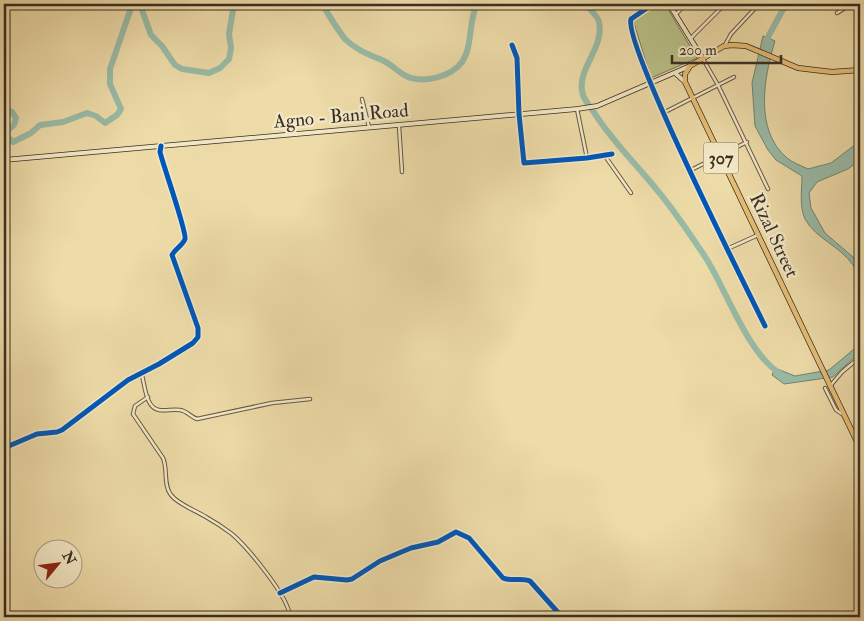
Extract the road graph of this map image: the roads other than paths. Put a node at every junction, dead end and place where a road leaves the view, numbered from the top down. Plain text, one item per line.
1 (653, 4) edge
2 (669, 4) edge
3 (686, 4) edge
4 (725, 4) edge
5 (759, 4) edge
6 (851, 4) edge
7 (837, 13) dead end
8 (676, 14) junction
9 (691, 39) junction
10 (512, 45) dead end
11 (724, 46) junction
12 (702, 59) junction
13 (690, 66) junction
14 (860, 70) edge
15 (675, 72) junction
16 (734, 77) dead end
17 (685, 82) junction
18 (651, 83) junction
19 (718, 86) junction
20 (693, 98) junction
21 (362, 99) dead end
22 (579, 108) junction
23 (663, 113) junction
24 (519, 114) junction
25 (399, 124) junction
26 (369, 127) junction
27 (747, 142) junction
28 (162, 146) junction
29 (612, 154) dead end
30 (605, 156) junction
31 (720, 156) junction
32 (587, 158) junction
33 (4, 160) edge
34 (691, 170) junction
35 (402, 172) dead end
36 (768, 189) dead end
37 (631, 193) dead end
38 (759, 234) junction
39 (727, 248) junction
40 (765, 326) dead end
41 (860, 357) edge
42 (142, 372) junction
43 (828, 386) junction
44 (148, 396) junction
45 (310, 399) dead end
46 (4, 448) edge
47 (860, 448) edge
48 (280, 593) junction
49 (290, 617) edge
50 (562, 617) edge

1 - 18 street
2 - 8 main road
3 - 8 street
4 - 9 street
5 - 11 street
6 - 7 street
8 - 9 main road
9 - 12 main road
10 - 24 street
11 - 12 main road
11 - 14 main road
12 - 13 main road
12 - 19 street
13 - 15 main road, Agno - Bani Road
13 - 17 main road
15 - 17 main road
15 - 18 main road, Agno - Bani Road
16 - 19 street
17 - 20 main road, Rizal Street / 307
18 - 22 main road, Agno - Bani Road
18 - 23 street
19 - 20 street
19 - 27 street
20 - 23 street
20 - 31 main road, Rizal Street / 307
21 - 26 street
22 - 24 main road, Agno - Bani Road
22 - 32 street
23 - 34 street
24 - 25 main road, Agno - Bani Road
24 - 32 street
25 - 26 main road, Agno - Bani Road
25 - 35 street
26 - 28 main road, Agno - Bani Road
27 - 31 street
27 - 36 street
28 - 33 main road, Agno - Bani Road
28 - 42 street
29 - 30 street
30 - 32 street
30 - 37 street
31 - 34 street
31 - 38 main road, Rizal Street / 307
34 - 39 street
38 - 39 street
38 - 43 main road, Rizal Street / 307
39 - 40 street
41 - 43 street
42 - 44 street
42 - 46 street
43 - 47 main road, 307
44 - 45 street
44 - 48 street
48 - 49 street
48 - 50 street

